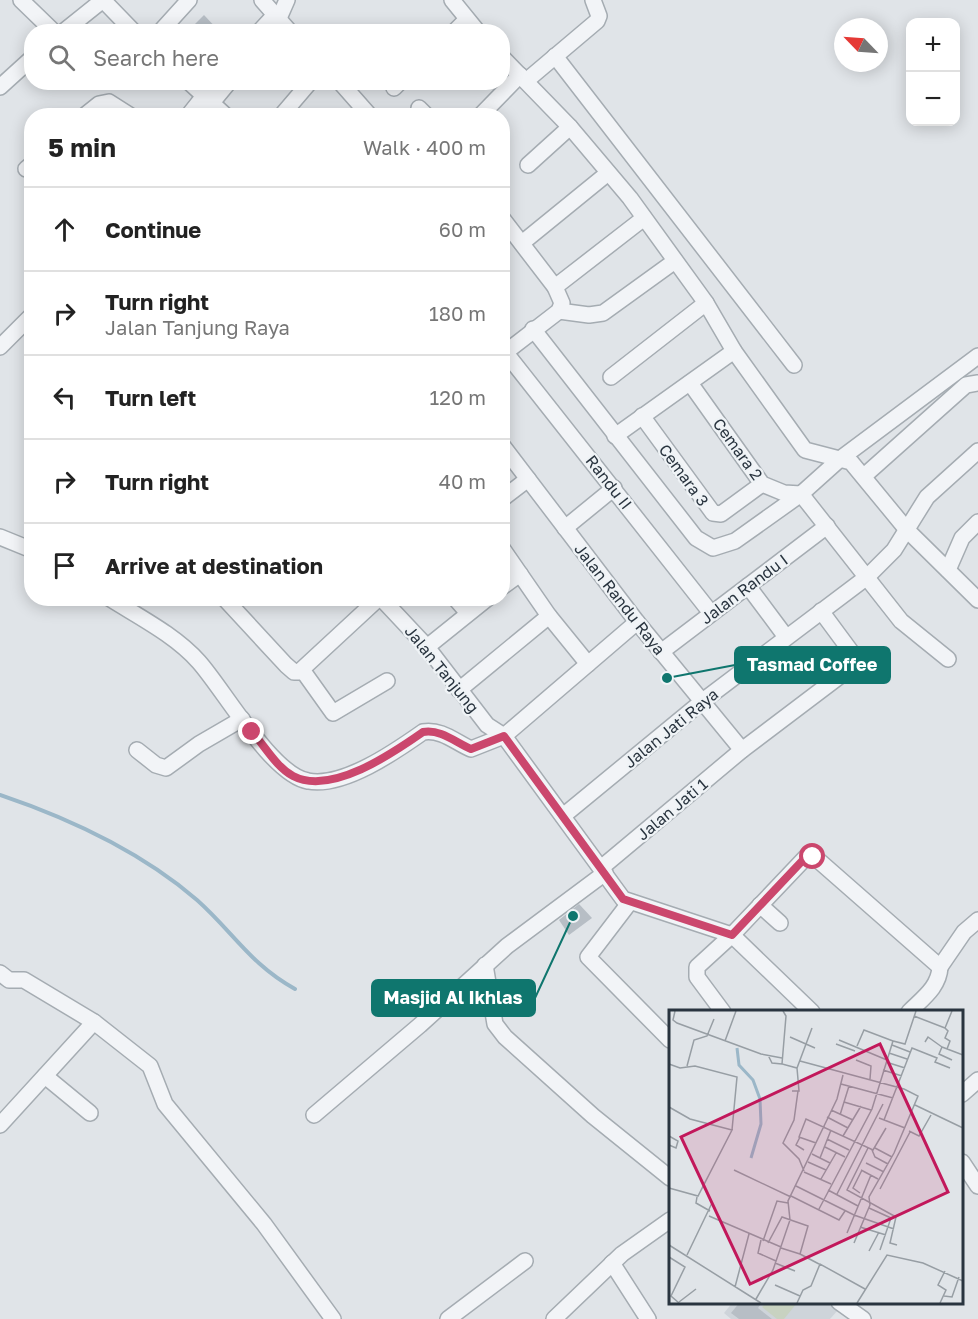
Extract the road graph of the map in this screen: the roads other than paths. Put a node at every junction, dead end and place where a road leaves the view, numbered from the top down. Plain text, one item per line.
1 (21, 0) edge
2 (189, 0) edge
3 (262, 0) edge
4 (287, 0) edge
5 (452, 0) edge
6 (593, 0) edge
7 (110, 2) edge
8 (466, 20) junction
9 (46, 24) edge
10 (76, 24) edge
11 (128, 24) edge
12 (167, 24) edge
13 (274, 24) edge
14 (275, 24) edge
15 (462, 24) edge
16 (470, 24) edge
17 (555, 56) junction
18 (24, 65) edge
19 (510, 65) edge
20 (523, 78) junction
21 (0, 87) edge
22 (510, 89) edge
23 (197, 90) edge
24 (211, 90) edge
25 (219, 90) edge
26 (303, 90) edge
27 (344, 90) edge
28 (509, 90) edge
29 (207, 99) junction
30 (94, 108) edge
31 (118, 108) edge
32 (197, 108) edge
33 (204, 108) edge
34 (217, 108) edge
35 (288, 108) edge
36 (353, 108) edge
37 (489, 108) edge
38 (570, 128) junction
39 (528, 165) dead end
40 (608, 173) junction
41 (644, 218) junction
42 (510, 228) edge
43 (522, 243) junction
44 (675, 261) junction
45 (555, 287) junction
46 (706, 303) junction
47 (559, 311) junction
48 (24, 325) edge
49 (533, 329) junction
50 (0, 347) edge
51 (510, 347) edge
52 (734, 351) junction
53 (978, 356) edge
54 (510, 360) edge
55 (794, 365) dead end
56 (611, 377) dead end
57 (690, 383) junction
58 (978, 384) edge
59 (642, 416) junction
60 (615, 436) junction
61 (978, 451) edge
62 (510, 455) edge
63 (840, 459) junction
64 (864, 476) junction
65 (528, 479) junction
66 (762, 484) junction
67 (615, 488) junction
68 (510, 493) edge
69 (801, 494) junction
70 (978, 522) edge
71 (827, 526) junction
72 (565, 528) junction
73 (907, 530) junction
74 (0, 537) edge
75 (24, 547) edge
76 (510, 560) edge
77 (948, 570) junction
78 (520, 574) junction
79 (867, 578) junction
80 (510, 581) edge
81 (748, 586) junction
82 (978, 600) edge
83 (122, 606) edge
84 (232, 606) edge
85 (372, 606) edge
86 (388, 606) edge
87 (462, 606) edge
88 (478, 606) edge
89 (821, 611) junction
90 (711, 613) junction
91 (468, 614) junction
92 (549, 616) junction
93 (637, 622) junction
94 (786, 637) junction
95 (427, 647) junction
96 (661, 652) junction
97 (948, 659) dead end
98 (588, 664) junction
99 (303, 671) junction
100 (387, 681) dead end
101 (459, 690) junction
102 (704, 700) junction
103 (242, 719) junction
104 (504, 736) junction
105 (137, 750) dead end
106 (742, 750) junction
107 (563, 816) junction
108 (603, 871) junction
109 (630, 902) junction
110 (760, 904) junction
111 (978, 920) edge
112 (780, 923) dead end
113 (732, 935) junction
114 (485, 965) junction
115 (940, 967) junction
116 (0, 973) edge
117 (722, 1010) edge
118 (811, 1010) edge
119 (910, 1010) edge
120 (94, 1022) junction
121 (669, 1039) edge
122 (45, 1076) junction
123 (978, 1080) edge
124 (963, 1093) edge
125 (90, 1113) dead end
126 (314, 1115) dead end
127 (0, 1125) edge
128 (964, 1171) edge
129 (669, 1177) edge
130 (978, 1186) edge
131 (669, 1221) edge
132 (525, 1261) dead end
133 (612, 1263) junction
134 (841, 1304) edge
135 (444, 1318) edge
136 (333, 1319) edge
137 (554, 1319) edge
138 (648, 1319) edge
139 (863, 1319) edge

1 - 9 street
2 - 12 street
3 - 13 street
4 - 14 street
5 - 8 street
6 - 17 street
7 - 10 street
7 - 11 street
8 - 15 street
8 - 16 street
17 - 20 street
17 - 55 street
18 - 21 street
19 - 20 street
20 - 22 street
20 - 38 street
23 - 29 street
24 - 29 street
25 - 29 street
26 - 35 street
27 - 36 street
28 - 37 street
29 - 32 street
29 - 33 street
29 - 34 street
30 - 31 street
38 - 39 street
38 - 40 street
40 - 41 street
40 - 43 street
41 - 44 street
41 - 45 street
42 - 43 street
43 - 45 street
44 - 46 street
44 - 47 street
45 - 47 street
46 - 52 street
46 - 56 street
47 - 49 street
48 - 50 street
49 - 51 street
49 - 60 street
52 - 57 street
52 - 63 street
53 - 63 street
54 - 67 street, Randu II
57 - 59 street
57 - 66 street, Cemara 2
58 - 64 street
59 - 60 street
59 - 66 street, Cemara 3
60 - 69 street
61 - 73 street, Jalan Jati Raya
62 - 65 street, Jalan Randu Raya
63 - 64 street
63 - 69 street
64 - 73 street
65 - 68 street
65 - 72 street, Jalan Randu Raya
66 - 69 street, Cemara 2
67 - 72 street
67 - 90 street, Randu II
69 - 71 street
70 - 77 street
71 - 79 street
71 - 81 street, Jalan Randu I
72 - 93 street, Jalan Randu Raya
73 - 77 street
73 - 79 street, Jalan Jati Raya
74 - 75 street
76 - 78 street
77 - 82 street
78 - 80 street
78 - 92 street
79 - 89 street, Jalan Jati Raya
79 - 97 street
81 - 90 street, Jalan Randu I
81 - 94 street
83 - 103 street
84 - 99 street
85 - 99 street
86 - 95 street, Jalan Tanjung
87 - 91 street
88 - 91 street
89 - 94 street, Jalan Jati Raya
89 - 106 street, Jalan Jati 1
90 - 96 street, Jalan Randu I
91 - 95 street
92 - 98 street
92 - 101 street
93 - 96 street, Jalan Randu Raya
93 - 98 street
94 - 102 street, Jalan Jati Raya
95 - 101 street, Jalan Tanjung
96 - 102 street, Jalan Randu Raya
98 - 104 street
99 - 100 street
101 - 104 street, Jalan Tanjung
102 - 106 street, Jalan Randu Raya
102 - 107 street, Jalan Jati Raya
103 - 104 street
103 - 105 street
104 - 107 street, Jalan Tanjung
106 - 108 street, Jalan Jati 1
107 - 108 street, Jalan Tanjung
108 - 109 street, Jalan Tanjung
108 - 114 street, Jalan Jati 1
109 - 113 street
109 - 121 street
110 - 112 street
110 - 113 street
110 - 115 street
111 - 115 street
113 - 117 street
113 - 118 street
114 - 126 street, Jalan Jati 1
114 - 129 street
115 - 119 street
116 - 120 street
120 - 122 street
120 - 136 street
122 - 125 street
122 - 127 street
123 - 124 street
128 - 130 street
131 - 133 street
132 - 135 street
133 - 137 street
133 - 138 street
134 - 139 street

